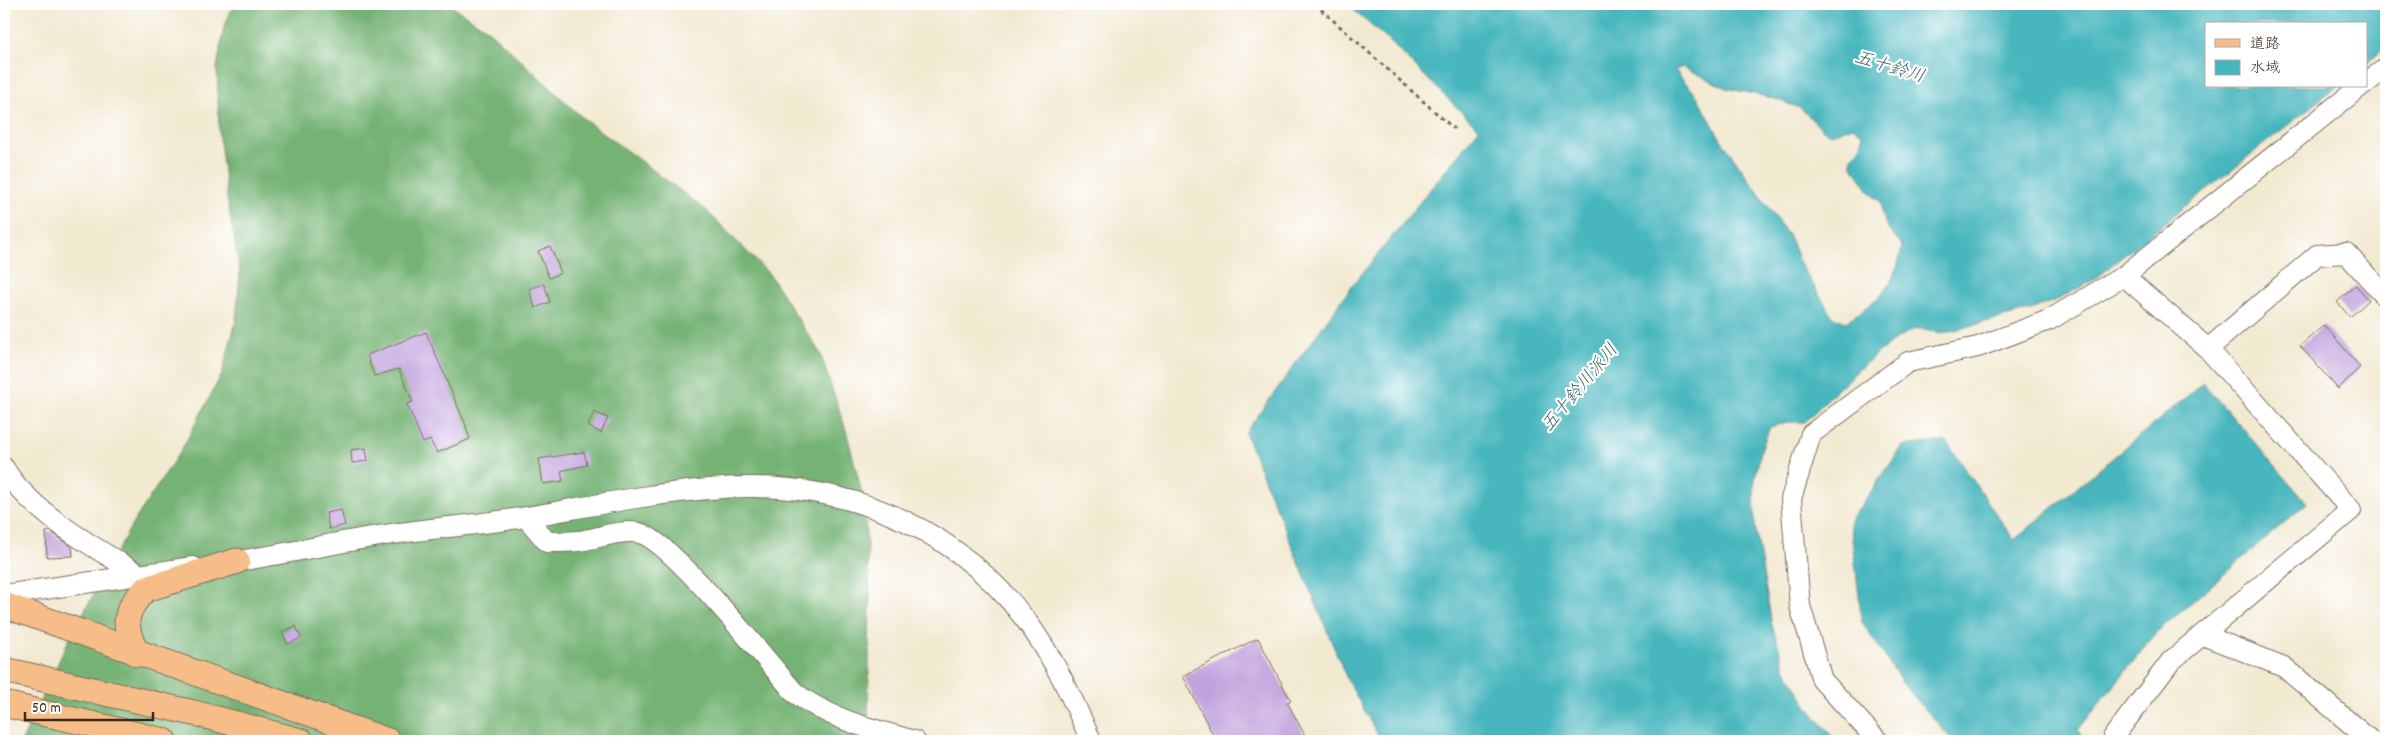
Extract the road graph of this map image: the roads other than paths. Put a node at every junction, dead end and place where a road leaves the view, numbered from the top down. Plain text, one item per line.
1 (2386, 68) edge
2 (2368, 82) edge
3 (2359, 88) edge
4 (2124, 276) junction
5 (2386, 297) edge
6 (2208, 349) junction
7 (4, 468) edge
8 (526, 518) junction
9 (237, 561) junction
10 (137, 573) junction
11 (4, 594) edge
12 (4, 605) edge
13 (2202, 635) junction
14 (137, 654) junction
15 (4, 670) edge
16 (4, 704) edge
17 (164, 741) edge
18 (301, 741) edge
19 (388, 741) edge
20 (915, 741) edge
21 (1091, 741) edge
22 (1878, 741) edge
23 (2116, 741) edge
24 (2371, 741) edge

1 - 2 street
3 - 4 street
4 - 6 street
4 - 22 street
5 - 6 street
6 - 13 street
7 - 10 street
8 - 9 street
8 - 20 street
8 - 21 street
9 - 10 street
9 - 14 main road
10 - 11 street
12 - 14 main road
13 - 23 street
13 - 24 street
14 - 19 main road
15 - 18 main road
16 - 17 main road

